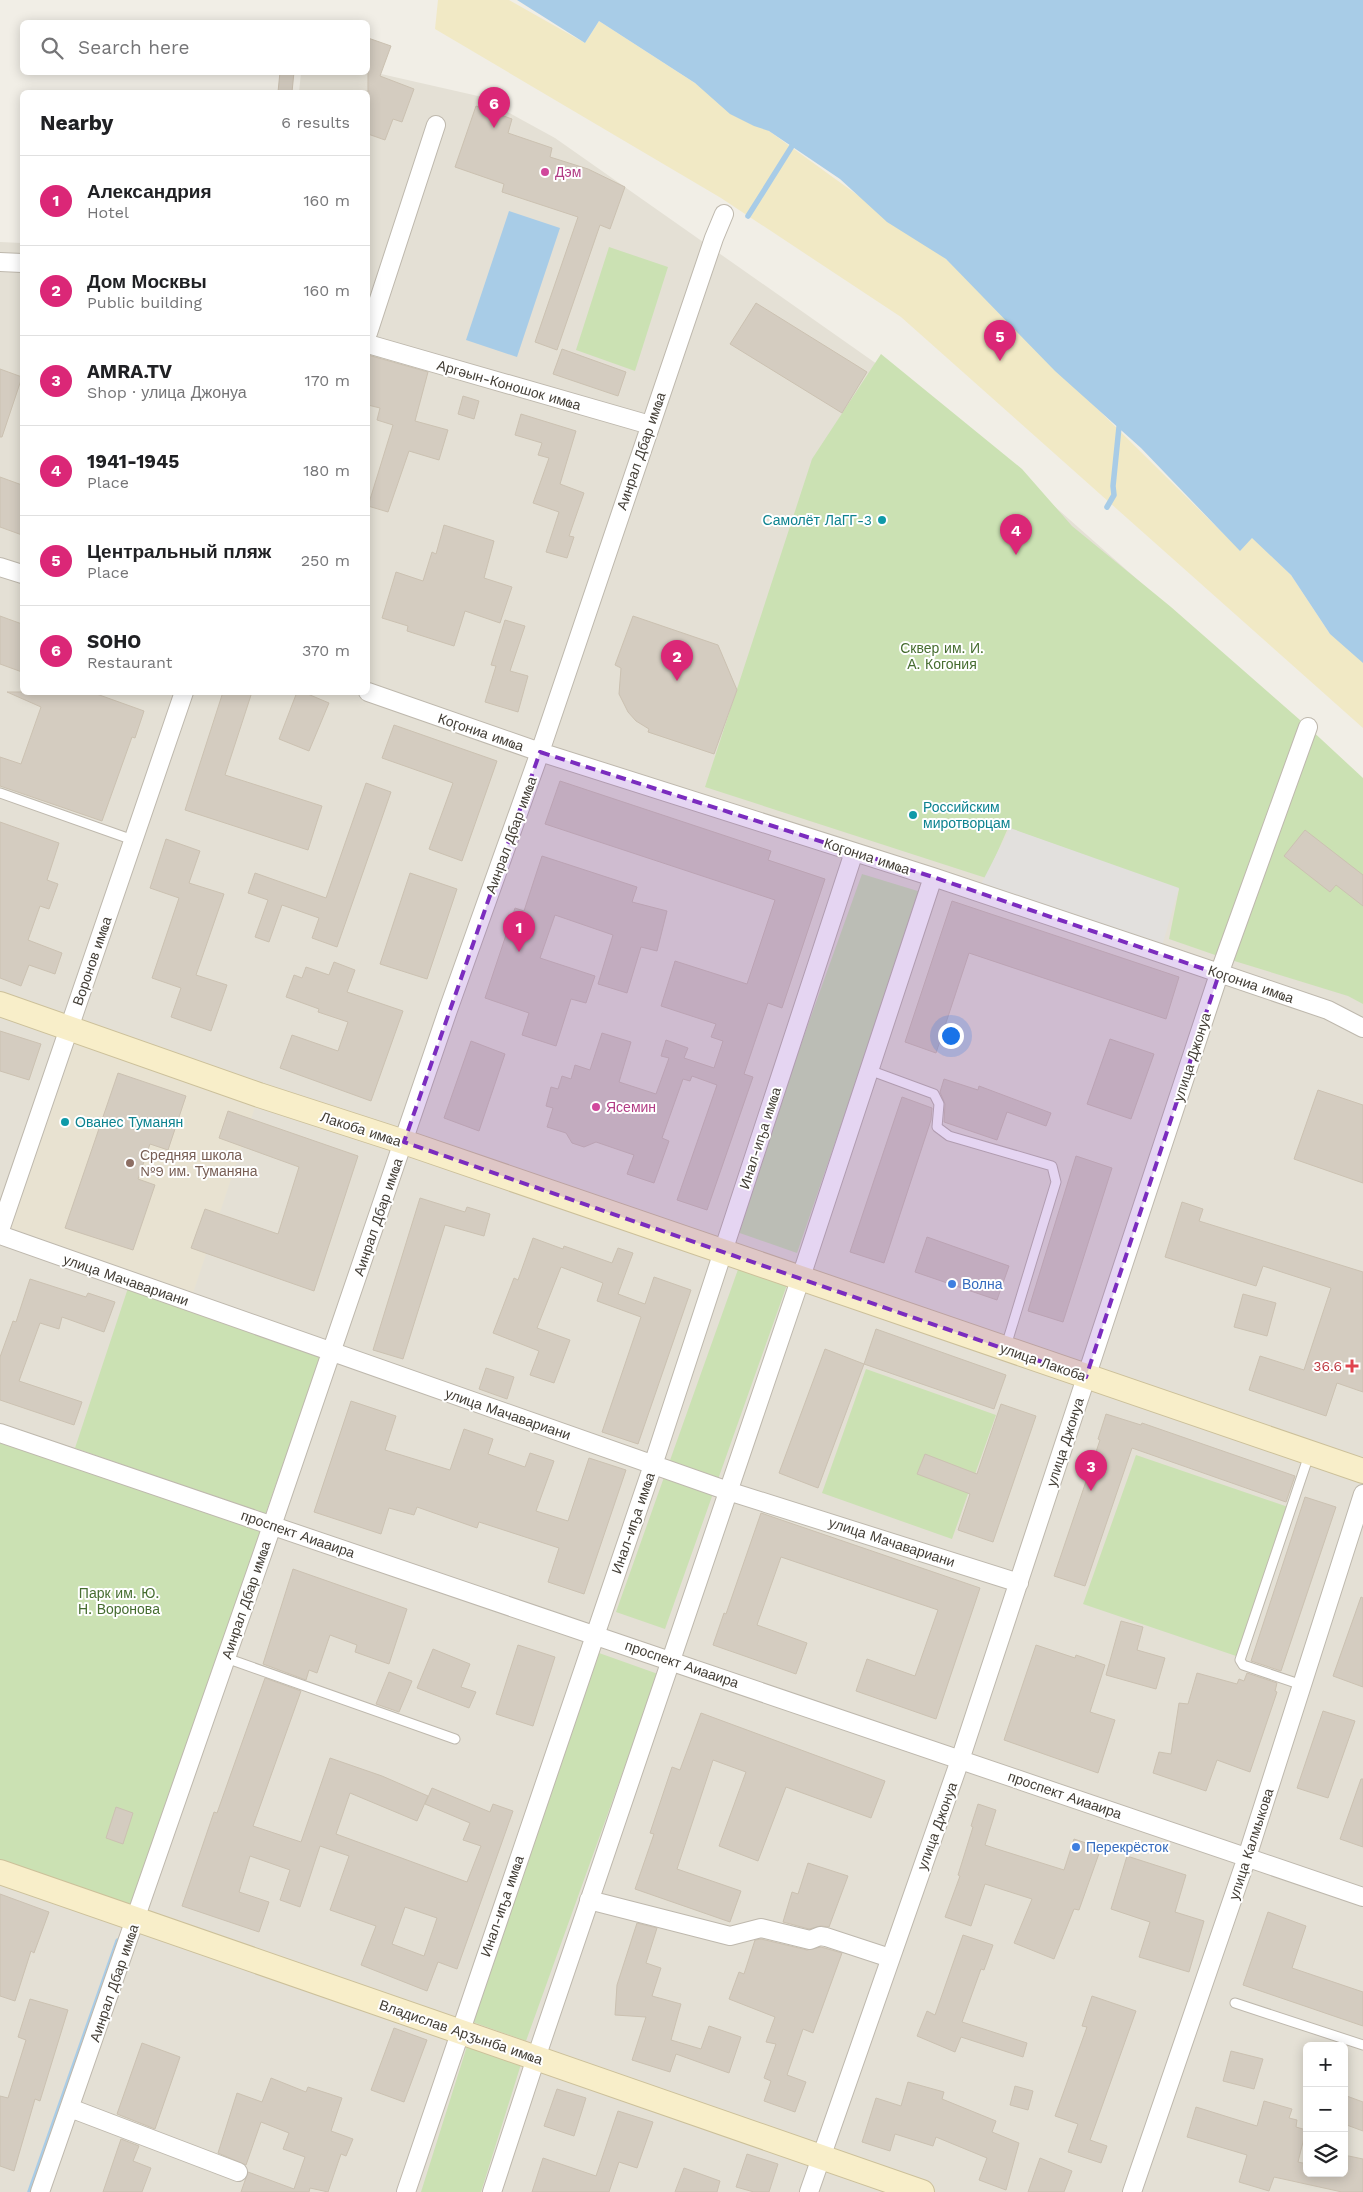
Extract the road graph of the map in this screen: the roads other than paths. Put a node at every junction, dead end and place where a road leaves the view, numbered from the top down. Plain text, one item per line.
1 (436, 126) dead end
2 (724, 214) dead end
3 (0, 262) edge
4 (20, 263) edge
5 (370, 327) edge
6 (370, 345) edge
7 (650, 425) junction
8 (0, 567) edge
9 (20, 573) edge
10 (370, 693) edge
11 (183, 695) edge
12 (1308, 726) dead end
13 (540, 752) junction
14 (0, 793) edge
15 (134, 840) junction
16 (854, 852) junction
17 (933, 877) junction
18 (1219, 974) junction
19 (0, 1004) edge
20 (70, 1027) junction
21 (1363, 1028) edge
22 (870, 1070) junction
23 (404, 1142) junction
24 (0, 1230) edge
25 (0, 1236) edge
26 (723, 1253) junction
27 (800, 1280) junction
28 (1005, 1349) junction
29 (331, 1352) junction
30 (1086, 1377) junction
31 (0, 1434) edge
32 (1310, 1453) junction
33 (653, 1465) junction
34 (1363, 1471) edge
35 (728, 1491) junction
36 (1363, 1494) edge
37 (272, 1526) junction
38 (1019, 1583) junction
39 (595, 1634) junction
40 (226, 1658) junction
41 (670, 1660) junction
42 (1302, 1685) junction
43 (455, 1739) dead end
44 (960, 1760) junction
45 (1247, 1857) junction
46 (0, 1872) edge
47 (1363, 1897) edge
48 (589, 1900) junction
49 (136, 1919) junction
50 (890, 1958) junction
51 (1235, 2003) dead end
52 (459, 2031) junction
53 (1363, 2045) edge
54 (536, 2058) junction
55 (70, 2108) junction
56 (821, 2157) junction
57 (238, 2172) dead end
58 (40, 2192) edge
59 (406, 2192) edge
60 (492, 2192) edge
61 (809, 2192) edge
62 (922, 2192) edge
63 (1132, 2192) edge

1 - 5 street
2 - 7 street, Аинрал Дбар имҩа
3 - 4 street
6 - 7 street, Аргәын-Коношок имҩа
7 - 13 street, Аинрал Дбар имҩа
8 - 9 street
10 - 13 street, Коӷониа имҩа
11 - 15 street, Воронов имҩа
12 - 18 street, улица Джонуа
13 - 16 street, Коӷониа имҩа
13 - 23 street, Аинрал Дбар имҩа
14 - 15 lane
15 - 20 street, Воронов имҩа
16 - 17 street, Коӷониа имҩа
16 - 26 street, Инал-иҧа имҩа
17 - 18 street, Коӷониа имҩа
17 - 22 street
18 - 21 street, Коӷониа имҩа
18 - 30 street, улица Джонуа
19 - 20 main road, Лакоба имҩа
20 - 23 main road, Лакоба имҩа
20 - 24 street, Воронов имҩа
22 - 27 street
22 - 28 lane
23 - 26 main road, Лакоба имҩа
23 - 29 street, Аинрал Дбар имҩа
25 - 29 street, улица Мачавариани
26 - 27 main road, улица Лакоба
26 - 33 street, Инал-иҧа имҩа
27 - 28 main road, улица Лакоба
27 - 35 street
28 - 30 main road, улица Лакоба
29 - 33 street, улица Мачавариани
29 - 37 street, Аинрал Дбар имҩа
30 - 32 main road, улица Лакоба
30 - 38 street, улица Джонуа
31 - 37 street, проспект Аиааира
32 - 34 main road, улица Лакоба
32 - 42 lane
33 - 35 street, улица Мачавариани
33 - 39 street, Инал-иҧа имҩа
35 - 38 street, улица Мачавариани
35 - 41 street
36 - 42 street, улица Калмыкова
37 - 39 street, проспект Аиааира
37 - 40 street, Аинрал Дбар имҩа
38 - 44 street, улица Джонуа
39 - 41 street, проспект Аиааира
39 - 52 street, Инал-иҧа имҩа
40 - 43 lane
40 - 49 street, Аинрал Дбар имҩа
41 - 44 street, проспект Аиааира
41 - 48 street
42 - 45 street, улица Калмыкова
44 - 45 street, проспект Аиааира
44 - 50 street, улица Джонуа
45 - 47 street, проспект Аиааира
45 - 63 street, улица Калмыкова
46 - 49 main road, Владислав Арӡынба имҩа
48 - 50 street
48 - 54 street
49 - 52 main road, Владислав Арӡынба имҩа
49 - 55 street, Аинрал Дбар имҩа
50 - 56 street, улица Джонуа
51 - 53 lane
52 - 54 main road, Владислав Арӡынба имҩа
52 - 59 street, Инал-иҧа имҩа
54 - 56 main road, Владислав Арӡынба имҩа
54 - 60 street
55 - 57 street
55 - 58 street, Аинрал Дбар имҩа
56 - 61 street, улица Джонуа
56 - 62 main road, Владислав Арӡынба имҩа

